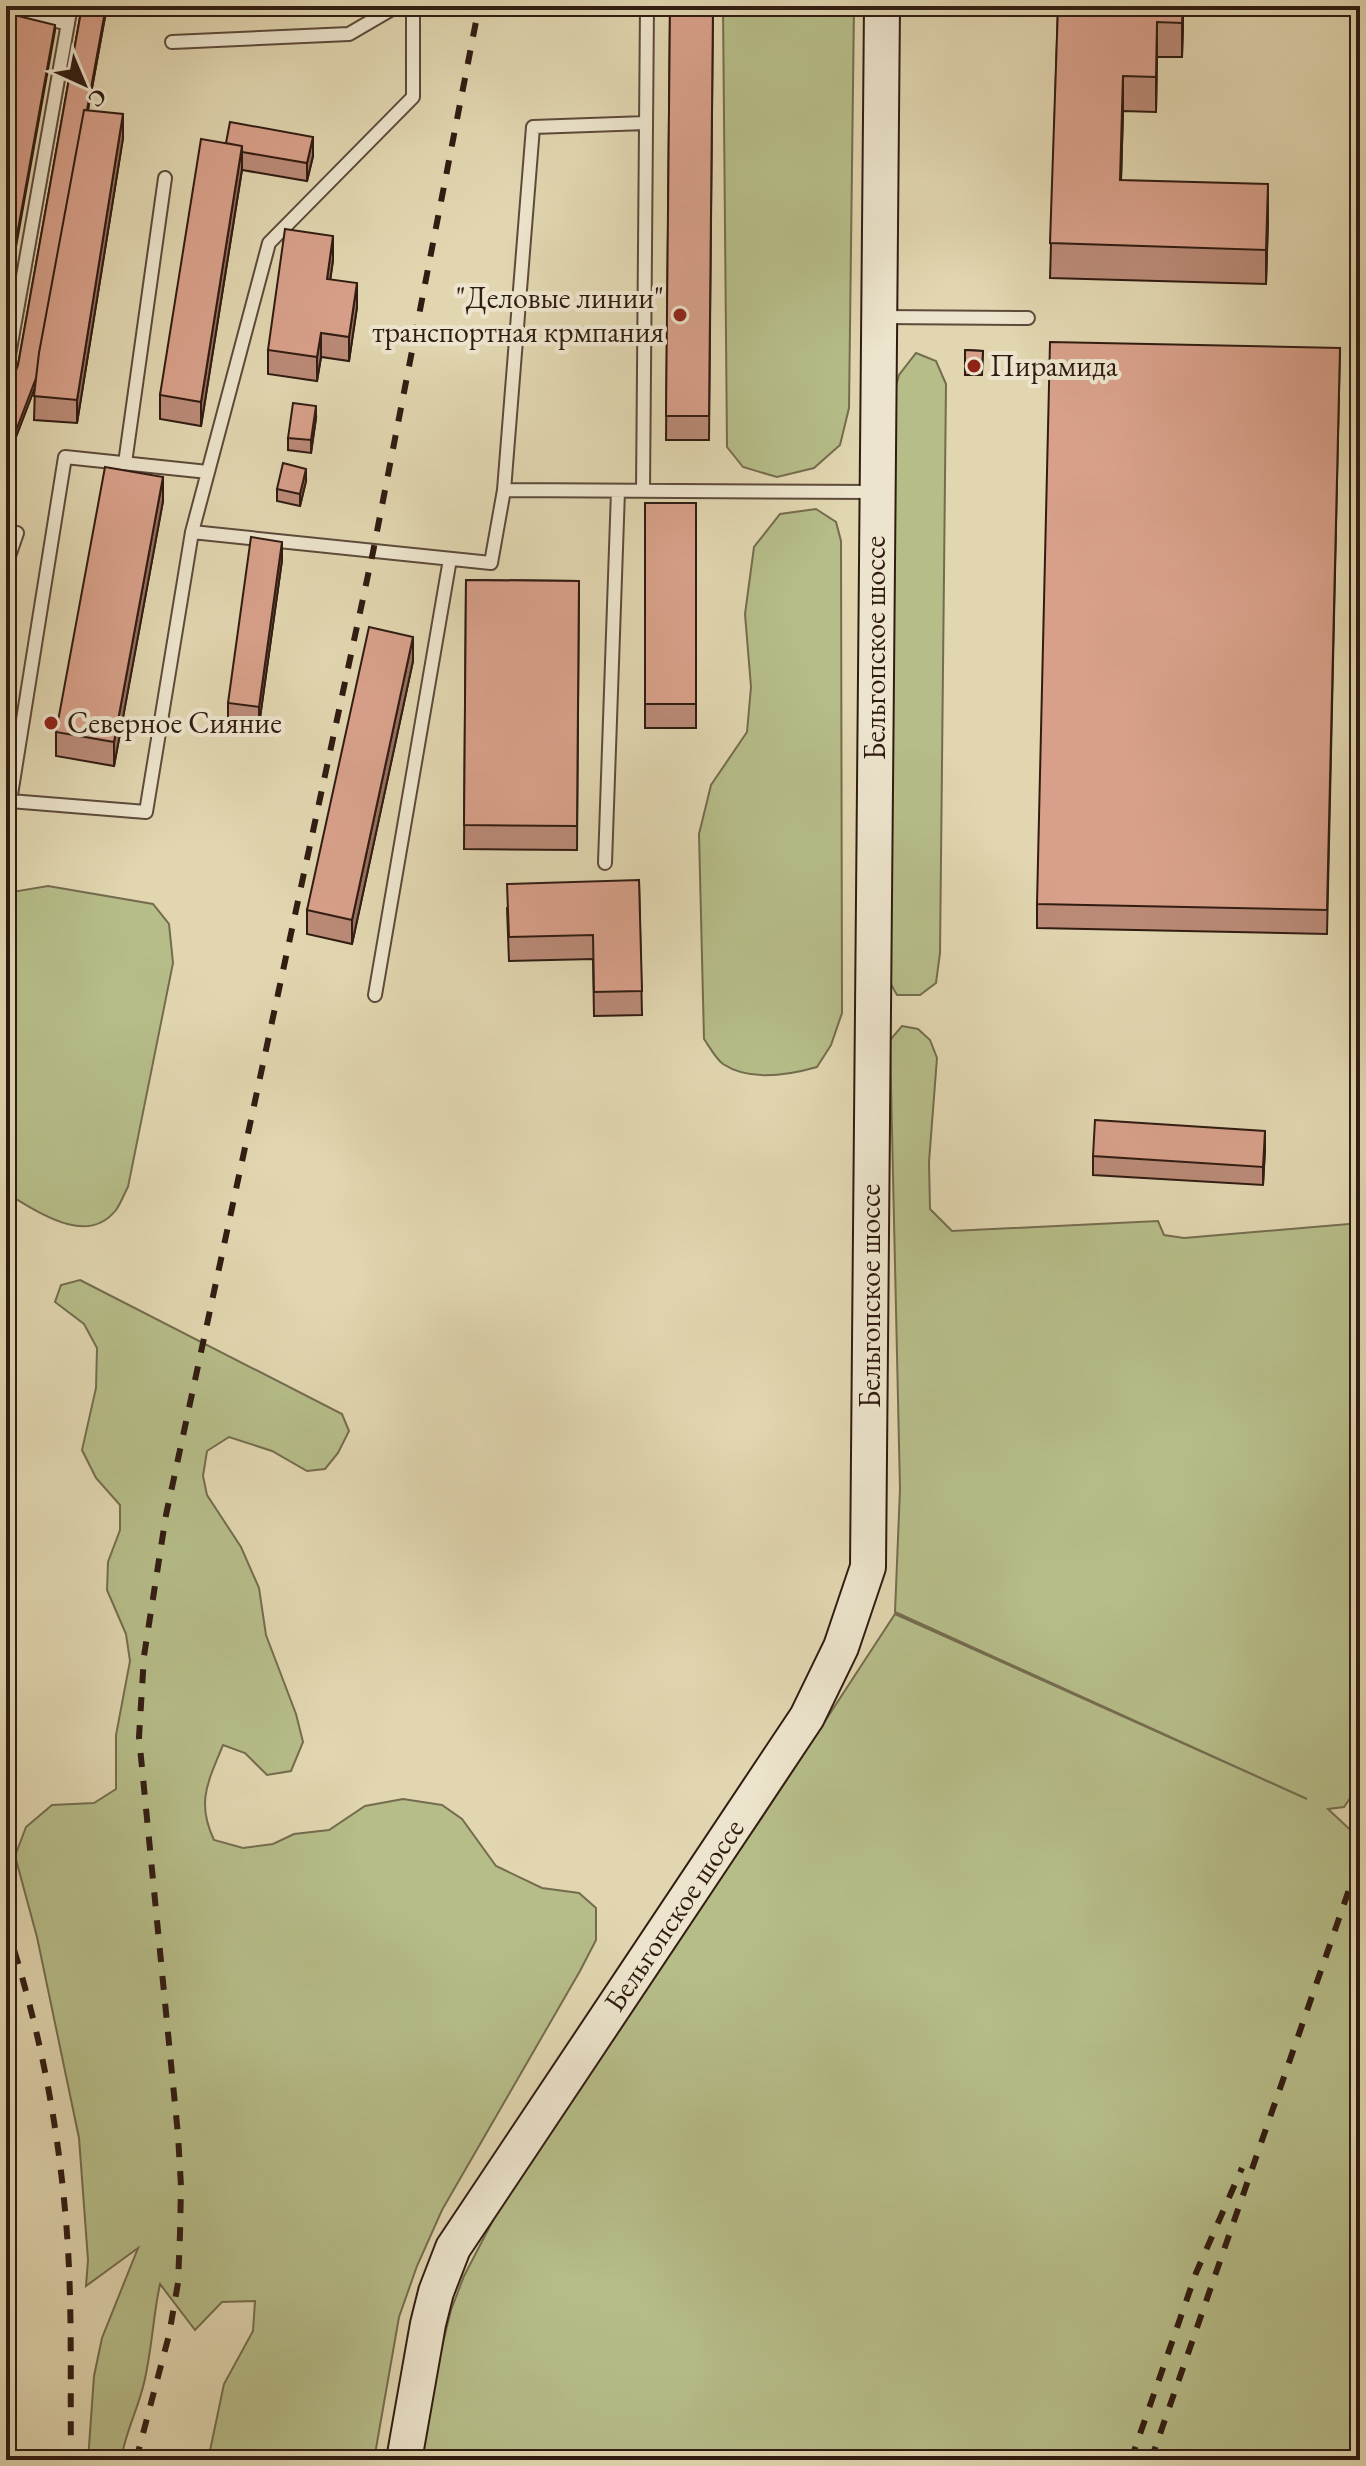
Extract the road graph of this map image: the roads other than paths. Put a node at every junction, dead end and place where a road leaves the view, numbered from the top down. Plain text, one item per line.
1 (71, 6) edge
2 (397, 6) edge
3 (413, 6) edge
4 (647, 6) edge
5 (882, 6) edge
6 (6, 8) edge
7 (68, 24) junction
8 (172, 42) dead end
9 (646, 123) junction
10 (165, 178) dead end
11 (878, 317) junction
12 (1028, 318) dead end
13 (6, 372) edge
14 (125, 463) junction
15 (208, 472) junction
16 (504, 490) junction
17 (618, 491) junction
18 (643, 491) junction
19 (876, 492) junction
20 (192, 532) junction
21 (17, 533) dead end
22 (450, 559) junction
23 (6, 565) edge
24 (10, 778) edge
25 (605, 863) dead end
26 (375, 995) dead end
27 (404, 2460) edge

1 - 7 lane
2 - 8 lane
3 - 15 lane
4 - 9 lane
5 - 11 street, Бельгопское шоссе
6 - 7 lane
7 - 13 lane
9 - 16 lane
9 - 18 lane
10 - 14 lane
11 - 12 lane
11 - 19 street, Бельгопское шоссе
14 - 15 lane
14 - 24 lane
15 - 20 lane
16 - 17 lane
16 - 22 lane
17 - 18 lane
17 - 25 lane
18 - 19 lane
19 - 27 street, Бельгопское шоссе
20 - 22 lane
20 - 24 lane
21 - 23 lane
22 - 26 lane

